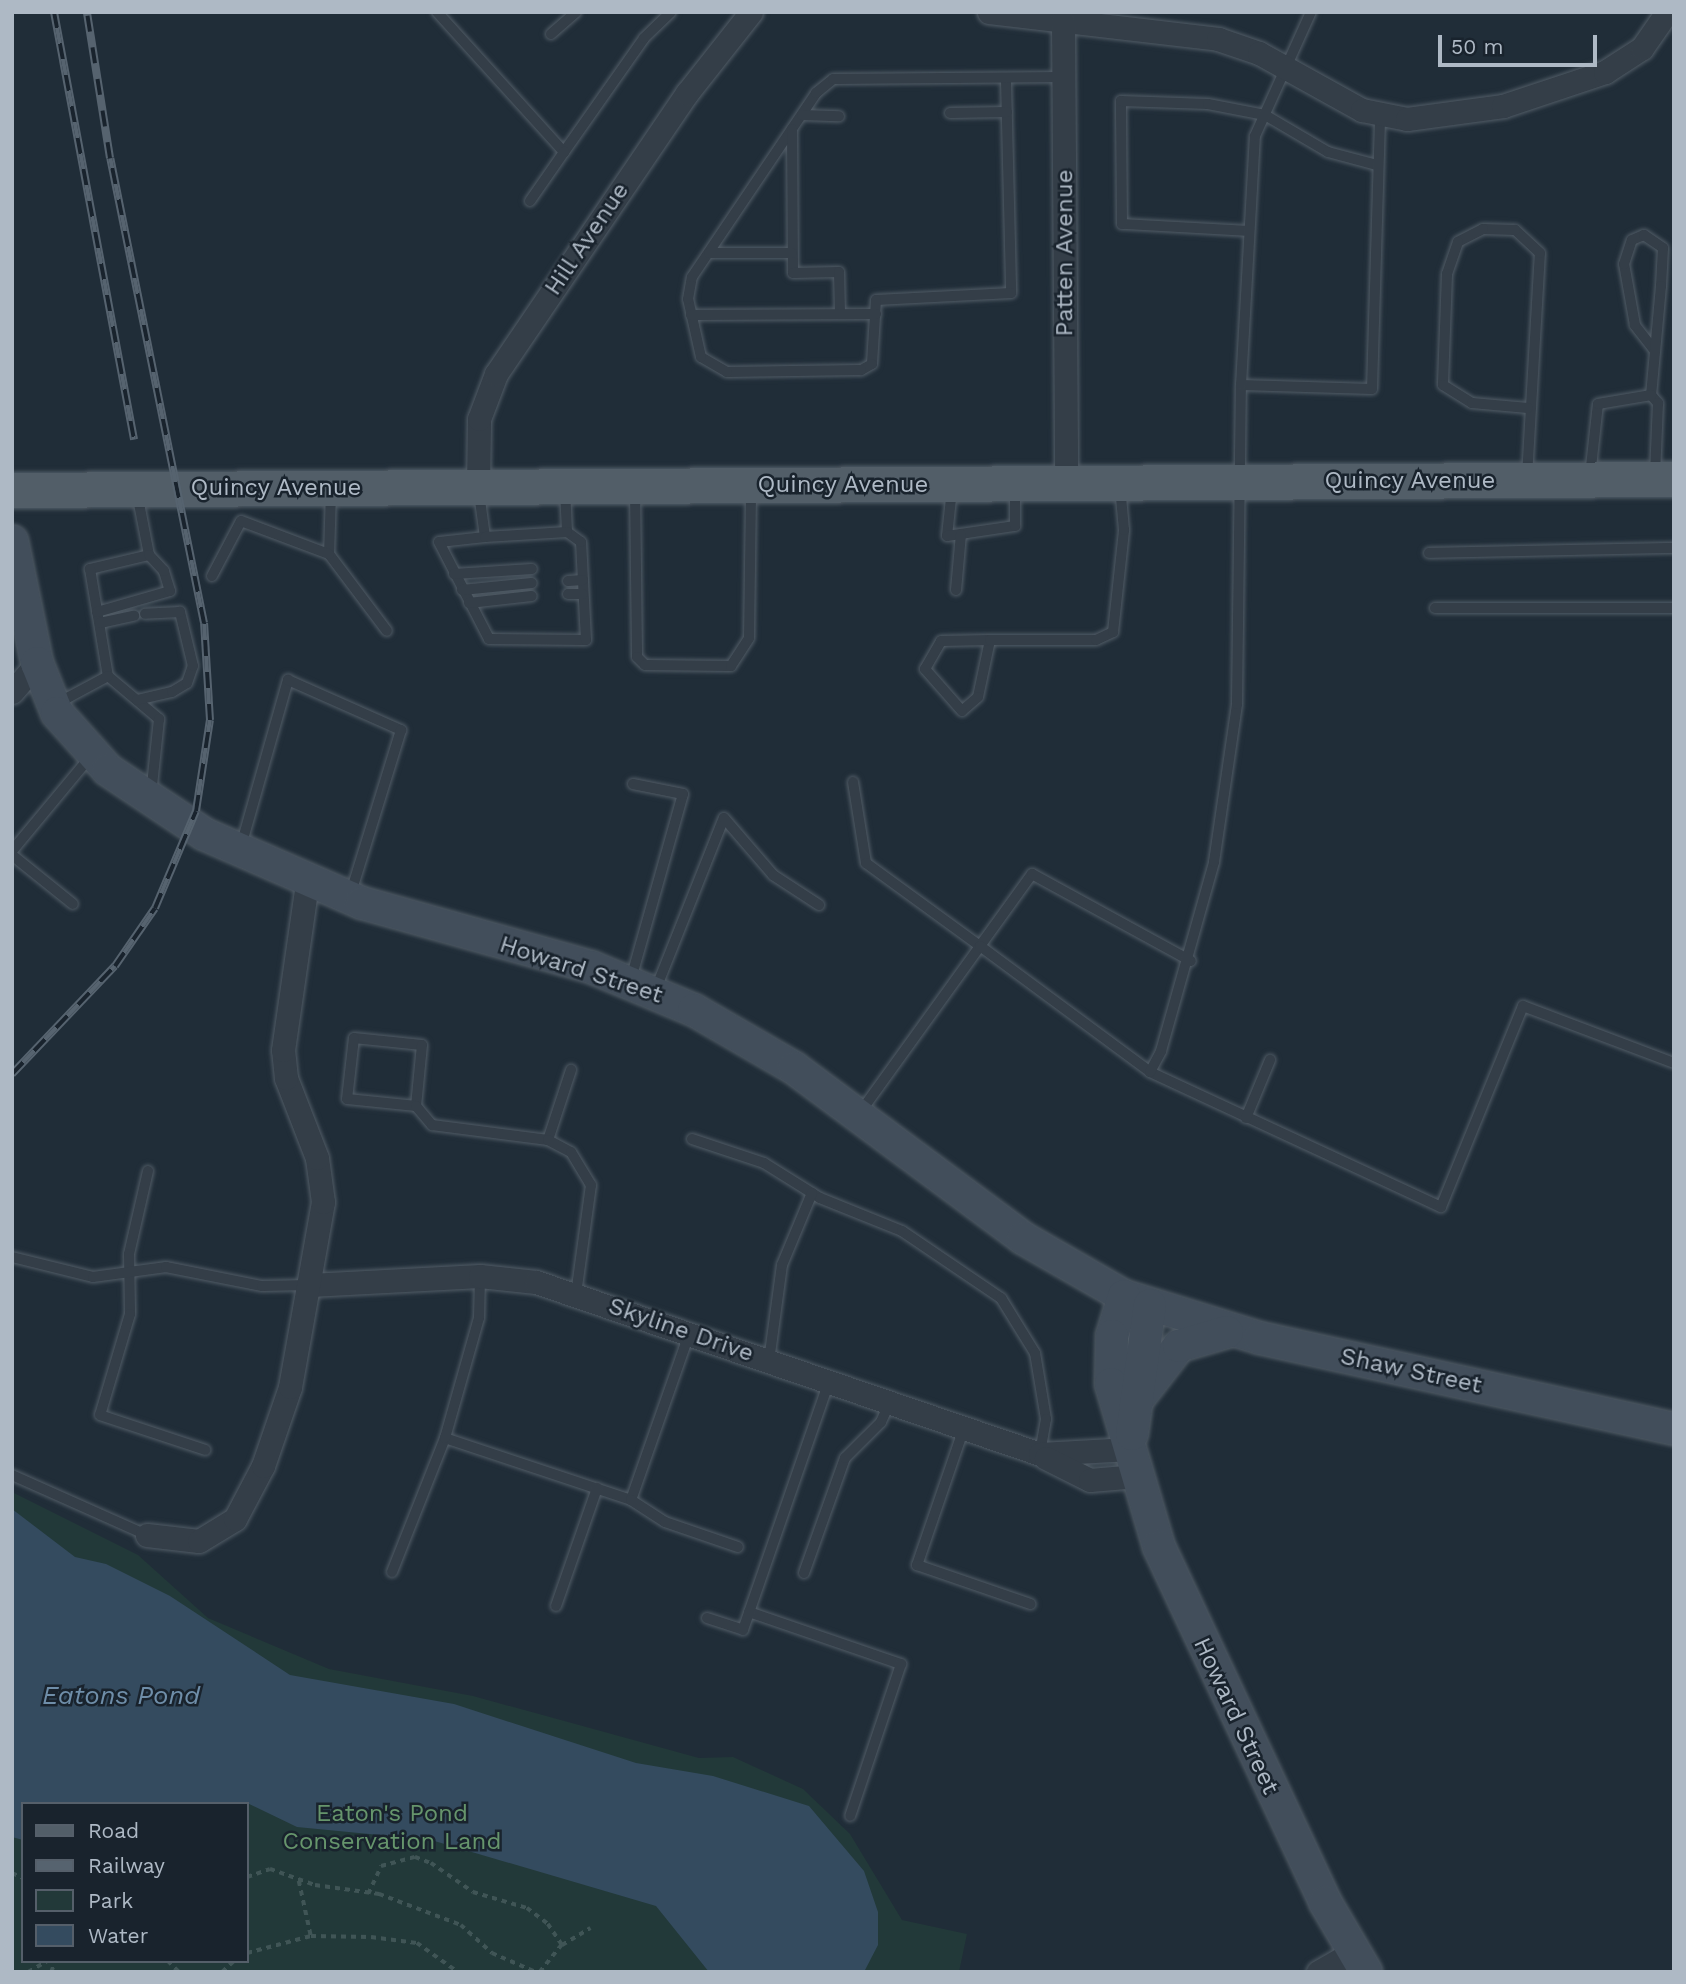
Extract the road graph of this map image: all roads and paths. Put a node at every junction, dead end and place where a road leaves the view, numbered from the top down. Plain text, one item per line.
1 (437, 12) edge
2 (576, 12) edge
3 (671, 12) edge
4 (751, 12) edge
5 (989, 12) edge
6 (1311, 12) edge
7 (1667, 12) edge
8 (1062, 17) edge
9 (551, 34) dead end
10 (1286, 67) junction
11 (1063, 77) junction
12 (1006, 81) junction
13 (1007, 111) junction
14 (950, 113) dead end
15 (802, 115) junction
16 (1265, 115) junction
17 (1380, 115) junction
18 (839, 116) dead end
19 (792, 129) junction
20 (564, 152) junction
21 (1377, 165) junction
22 (530, 201) dead end
23 (1250, 231) junction
24 (709, 253) junction
25 (792, 253) junction
26 (840, 314) junction
27 (876, 314) junction
28 (691, 316) junction
29 (1655, 351) junction
30 (1241, 385) junction
31 (1651, 395) junction
32 (1528, 408) junction
33 (1664, 479) edge
34 (1527, 480) junction
35 (1590, 480) junction
36 (1239, 482) junction
37 (1066, 484) junction
38 (1120, 484) junction
39 (953, 485) junction
40 (1015, 485) junction
41 (478, 486) junction
42 (565, 486) junction
43 (635, 486) junction
44 (751, 486) junction
45 (331, 489) junction
46 (12, 490) edge
47 (137, 492) junction
48 (239, 505) junction
49 (567, 532) junction
50 (961, 534) junction
51 (485, 537) junction
52 (12, 541) edge
53 (1674, 548) edge
54 (1429, 553) dead end
55 (329, 554) junction
56 (149, 555) junction
57 (582, 566) junction
58 (568, 567) dead end
59 (532, 569) dead end
60 (454, 574) junction
61 (212, 576) dead end
62 (583, 580) junction
63 (568, 581) dead end
64 (532, 583) dead end
65 (463, 590) junction
66 (956, 590) dead end
67 (568, 594) dead end
68 (583, 594) junction
69 (532, 596) dead end
70 (161, 597) junction
71 (469, 603) junction
72 (1435, 608) dead end
73 (1674, 608) edge
74 (164, 611) junction
75 (98, 617) junction
76 (387, 631) dead end
77 (990, 640) junction
78 (37, 663) junction
79 (108, 676) junction
80 (12, 692) edge
81 (137, 700) junction
82 (53, 706) junction
83 (92, 754) junction
84 (853, 782) dead end
85 (633, 783) dead end
86 (150, 802) junction
87 (229, 847) junction
88 (12, 853) edge
89 (307, 883) junction
90 (349, 899) junction
91 (73, 904) dead end
92 (819, 905) dead end
93 (980, 946) junction
94 (1191, 961) junction
95 (642, 986) junction
96 (1270, 1060) dead end
97 (1674, 1063) edge
98 (571, 1070) dead end
99 (1150, 1072) junction
100 (416, 1107) junction
101 (857, 1116) junction
102 (1246, 1118) junction
103 (692, 1139) dead end
104 (548, 1140) junction
105 (148, 1171) dead end
106 (811, 1193) junction
107 (12, 1258) edge
108 (130, 1273) junction
109 (480, 1276) junction
110 (310, 1285) junction
111 (576, 1294) junction
112 (1137, 1300) junction
113 (1235, 1331) junction
114 (690, 1333) junction
115 (769, 1361) junction
116 (830, 1381) junction
117 (890, 1402) junction
118 (1134, 1407) junction
119 (964, 1428) junction
120 (1674, 1429) edge
121 (445, 1438) junction
122 (205, 1450) dead end
123 (1041, 1454) junction
124 (1134, 1463) junction
125 (12, 1475) edge
126 (597, 1488) junction
127 (631, 1500) junction
128 (146, 1535) joint
129 (738, 1547) dead end
130 (392, 1572) dead end
131 (804, 1573) dead end
132 (1030, 1604) dead end
133 (556, 1606) dead end
134 (749, 1612) junction
135 (707, 1618) dead end
136 (850, 1816) dead end
137 (248, 1876) edge
138 (299, 1881) junction
139 (368, 1894) junction
140 (590, 1928) dead end
141 (311, 1936) junction
142 (562, 1945) junction
143 (248, 1953) edge
144 (1360, 1962) edge
145 (44, 1963) edge
146 (28, 1972) edge
147 (458, 1972) edge
148 (538, 1972) edge
149 (1318, 1972) edge

1 - 20 lane
2 - 9 lane
3 - 20 lane
4 - 41 street, Hill Avenue
5 - 8 street
6 - 10 lane
7 - 17 street
8 - 10 street
8 - 11 street, Patten Avenue
10 - 16 lane
10 - 17 street
11 - 12 lane
11 - 37 street, Patten Avenue
12 - 13 lane
12 - 15 lane
13 - 14 lane
13 - 27 lane
15 - 18 lane
15 - 19 lane
16 - 21 lane
16 - 23 lane
16 - 23 lane
17 - 21 lane
19 - 24 lane
19 - 25 lane
20 - 22 lane
21 - 30 lane
23 - 30 lane
24 - 25 lane
24 - 28 lane
25 - 26 lane
26 - 27 lane
26 - 28 lane
27 - 28 lane
29 - 29 lane
29 - 31 lane
30 - 36 lane
31 - 33 lane
31 - 35 lane
32 - 32 lane
32 - 34 lane
33 - 35 main road, Quincy Avenue
34 - 35 main road, Quincy Avenue
34 - 36 main road, Quincy Avenue
36 - 38 main road, Quincy Avenue
36 - 94 lane
37 - 38 main road, Quincy Avenue
37 - 40 main road, Quincy Avenue
38 - 77 lane
39 - 40 main road, Quincy Avenue
39 - 44 main road, Quincy Avenue
39 - 50 lane
40 - 50 lane
41 - 42 main road, Quincy Avenue
41 - 45 main road, Quincy Avenue
41 - 51 lane
42 - 43 main road, Quincy Avenue
42 - 49 lane
43 - 44 main road, Quincy Avenue
43 - 44 lane
45 - 48 main road, Quincy Avenue
45 - 55 lane
46 - 47 main road, Quincy Avenue
47 - 48 main road, Quincy Avenue
47 - 56 lane
48 - 55 lane
48 - 61 lane
49 - 51 lane
49 - 57 lane
50 - 66 lane
51 - 60 lane
52 - 78 street, Howard Street
53 - 54 lane
55 - 76 lane
56 - 70 lane
56 - 75 lane
57 - 58 lane
57 - 62 lane
59 - 60 lane
60 - 65 lane
62 - 63 lane
62 - 68 lane
64 - 65 lane
65 - 71 lane
67 - 68 lane
68 - 71 lane
69 - 71 lane
70 - 74 lane
70 - 75 lane
72 - 73 lane
74 - 75 lane
74 - 81 lane
75 - 79 lane
77 - 77 lane
78 - 80 street
78 - 82 street, Howard Street
79 - 81 lane
79 - 82 lane
81 - 86 lane
82 - 83 street, Howard Street
83 - 86 street, Howard Street
83 - 88 lane
84 - 93 lane
85 - 95 lane
86 - 87 street, Howard Street
87 - 89 street, Howard Street
87 - 90 lane
88 - 91 lane
89 - 90 street, Howard Street
89 - 110 street
90 - 95 street, Howard Street
92 - 95 lane
93 - 94 lane
93 - 99 lane
93 - 101 lane
94 - 99 lane
95 - 101 street, Howard Street
96 - 102 lane
97 - 102 lane
98 - 104 lane
99 - 102 lane
100 - 100 lane
100 - 104 lane
101 - 112 street, Howard Street
103 - 106 lane
104 - 111 lane
105 - 108 lane
106 - 115 lane
106 - 123 lane
107 - 108 lane
108 - 110 lane
108 - 122 lane
109 - 110 street, Skyline Drive
109 - 111 street, Skyline Drive
109 - 121 lane
110 - 128 street
111 - 114 street, Skyline Drive
112 - 113 street, Shaw Street
112 - 118 street, Howard Street
112 - 124 street, Howard Street
113 - 118 street
113 - 120 street, Shaw Street
114 - 115 street, Skyline Drive
114 - 127 lane
115 - 116 street, Skyline Drive
116 - 117 street, Skyline Drive
116 - 134 lane
117 - 119 street, Skyline Drive
117 - 131 lane
118 - 124 street, Howard Street
119 - 123 street, Skyline Drive
119 - 132 lane
121 - 126 lane
121 - 130 lane
123 - 124 street, Skyline Drive
124 - 144 street, Howard Street
125 - 128 lane
126 - 127 lane
126 - 133 lane
127 - 129 lane
134 - 135 lane
134 - 136 lane
137 - 138 path
138 - 139 path
138 - 141 path
139 - 142 path
139 - 148 path
140 - 142 path
141 - 143 path
141 - 147 path
142 - 148 path
144 - 149 street
145 - 146 path

